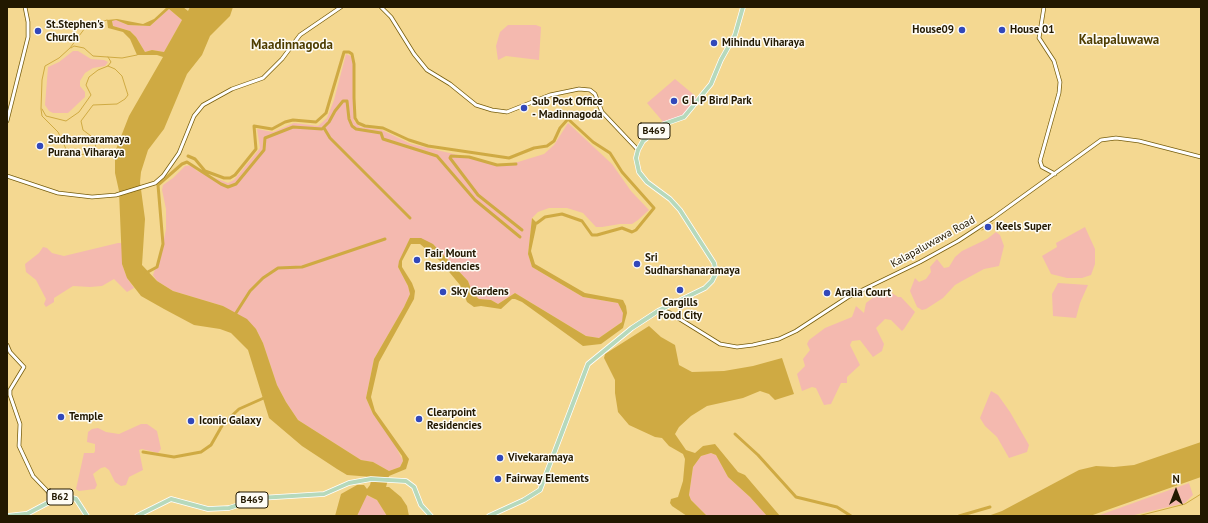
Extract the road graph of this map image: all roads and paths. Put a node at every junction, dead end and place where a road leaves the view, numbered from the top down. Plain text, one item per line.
1 (25, 7) edge
2 (341, 7) edge
3 (381, 7) edge
4 (744, 7) edge
5 (1044, 7) edge
6 (7, 121) edge
7 (638, 150) junction
8 (1201, 157) edge
9 (1055, 174) junction
10 (7, 176) edge
11 (670, 306) junction
12 (661, 310) junction
13 (670, 313) junction
14 (7, 345) edge
15 (55, 499) junction
16 (24, 515) edge
17 (7, 516) edge
18 (87, 516) edge
19 (137, 516) edge
20 (431, 516) edge
21 (489, 516) edge

1 - 6 street
2 - 10 street
3 - 7 street
4 - 7 main road, B469
5 - 9 street
7 - 11 main road, B469
8 - 9 street, Kalapaluwawa Road
9 - 13 street, Kalapaluwawa Road
11 - 12 main road, B469
11 - 13 street
12 - 13 street, Kalapaluwawa Road
12 - 21 main road, B469
14 - 15 street
15 - 16 main road, B62
15 - 18 main road, B62
16 - 17 main road, B62
19 - 20 main road, B469

